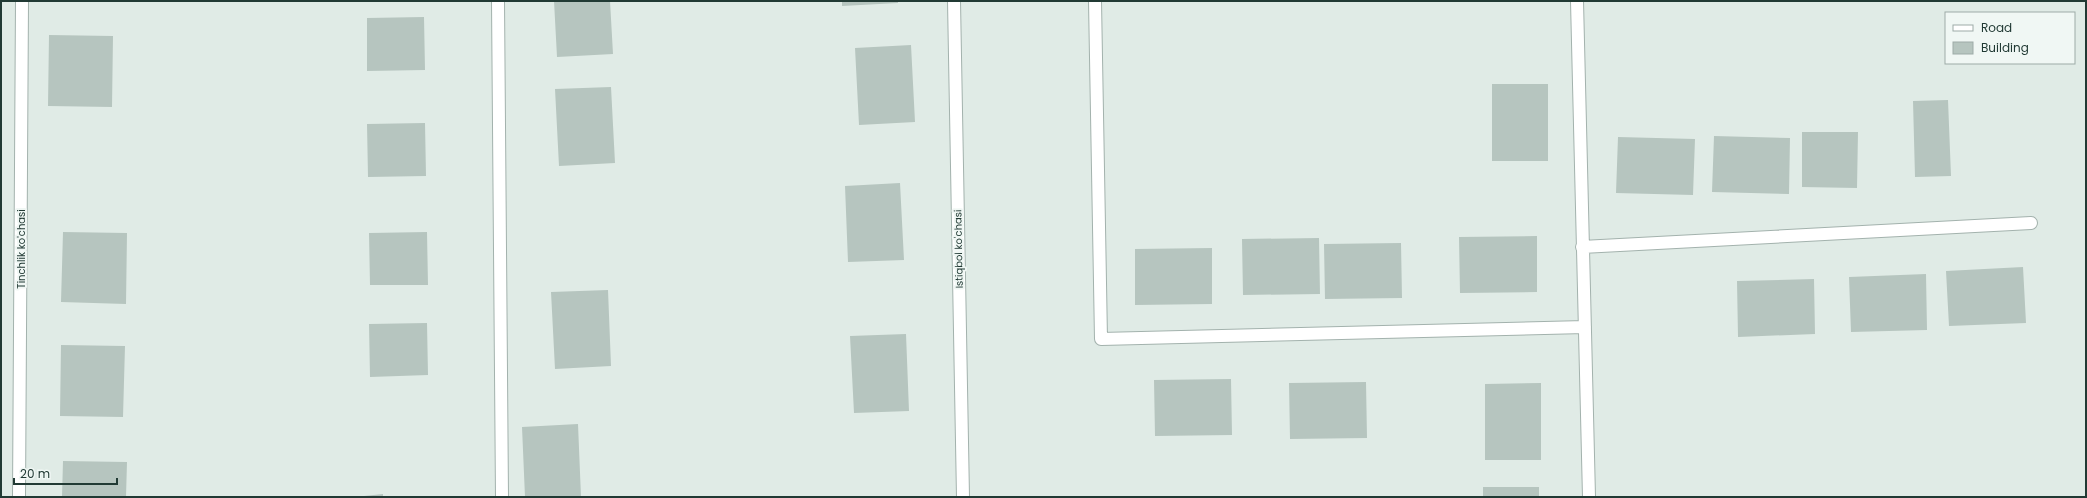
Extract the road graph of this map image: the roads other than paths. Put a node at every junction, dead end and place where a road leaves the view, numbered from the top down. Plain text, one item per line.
1 (22, 1) edge
2 (498, 1) edge
3 (954, 1) edge
4 (1095, 1) edge
5 (1577, 1) edge
6 (2031, 223) dead end
7 (1582, 246) junction
8 (1585, 327) junction
9 (19, 497) edge
10 (502, 497) edge
11 (963, 497) edge
12 (1589, 497) edge

1 - 9 street, Tinchlik ko'chasi
2 - 10 street
3 - 11 street, Istiqbol ko'chasi
4 - 8 street
5 - 7 street
6 - 7 street
7 - 8 street
8 - 12 street

